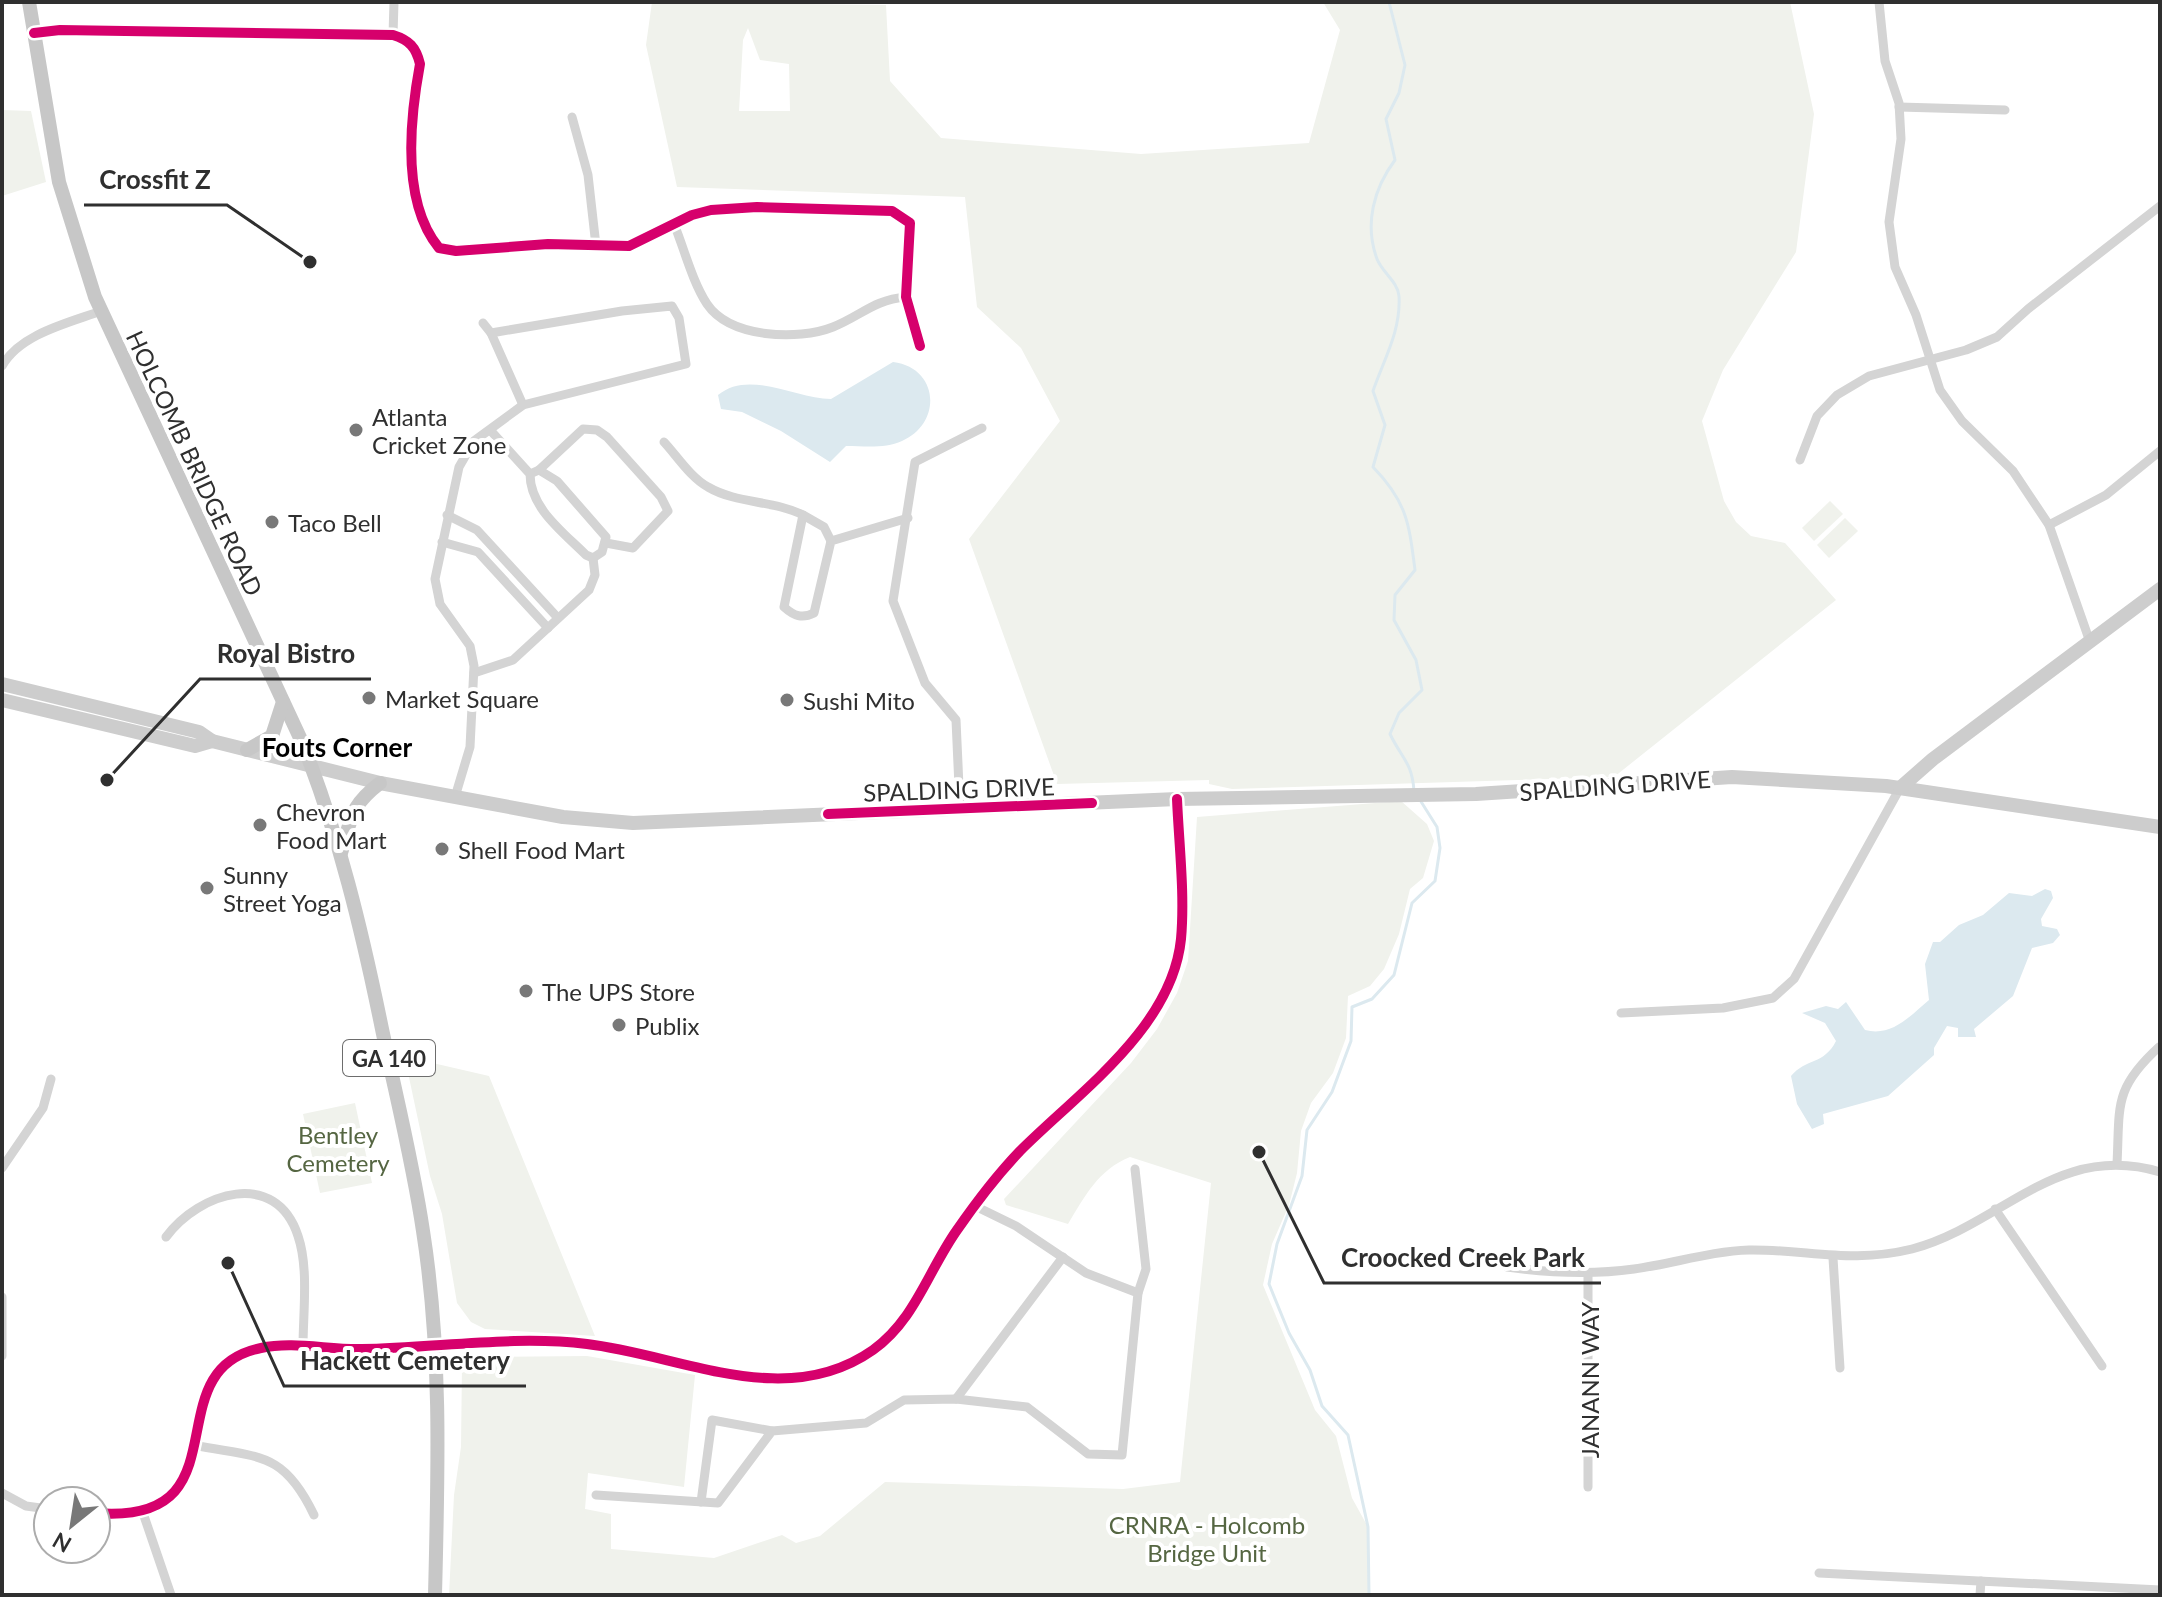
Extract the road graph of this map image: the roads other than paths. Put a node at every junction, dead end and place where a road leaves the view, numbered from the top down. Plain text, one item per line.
1 (29, 2) edge
2 (394, 2) edge
3 (1879, 2) edge
4 (34, 33) junction
5 (393, 35) junction
6 (1899, 107) junction
7 (2005, 110) dead end
8 (572, 117) dead end
9 (2160, 206) edge
10 (674, 224) junction
11 (596, 246) junction
12 (906, 297) junction
13 (101, 311) junction
14 (483, 323) dead end
15 (491, 333) junction
16 (920, 346) dead end
17 (1929, 361) junction
18 (2, 366) edge
19 (523, 405) junction
20 (982, 428) dead end
21 (491, 431) junction
22 (664, 442) dead end
23 (2160, 451) edge
24 (1800, 460) dead end
25 (534, 472) junction
26 (447, 515) junction
27 (803, 515) junction
28 (908, 518) junction
29 (2049, 525) junction
30 (831, 541) junction
31 (442, 542) junction
32 (606, 543) junction
33 (593, 558) junction
34 (2160, 589) edge
35 (558, 618) junction
36 (548, 628) junction
37 (2090, 642) junction
38 (474, 673) junction
39 (2, 684) edge
40 (2, 700) edge
41 (283, 702) junction
42 (212, 741) junction
43 (247, 750) junction
44 (312, 768) junction
45 (380, 783) junction
46 (1900, 788) junction
47 (455, 797) junction
48 (1177, 799) junction
49 (960, 809) junction
50 (2160, 827) edge
51 (341, 854) junction
52 (1621, 1013) dead end
53 (2159, 1047) edge
54 (51, 1079) dead end
55 (4, 1161) edge
56 (2117, 1164) junction
57 (1135, 1169) dead end
58 (2160, 1172) edge
59 (977, 1207) junction
60 (1995, 1209) junction
61 (166, 1237) dead end
62 (1063, 1257) junction
63 (1833, 1258) junction
64 (1507, 1267) dead end
65 (1588, 1273) junction
66 (1138, 1293) junction
67 (2, 1297) edge
68 (435, 1346) junction
69 (303, 1347) junction
70 (2, 1356) edge
71 (2102, 1366) dead end
72 (1840, 1368) dead end
73 (956, 1399) junction
74 (772, 1431) junction
75 (194, 1445) junction
76 (1588, 1487) dead end
77 (2, 1493) edge
78 (596, 1495) dead end
79 (701, 1502) junction
80 (32, 1507) edge
81 (112, 1513) edge
82 (143, 1513) junction
83 (314, 1515) dead end
84 (1819, 1573) dead end
85 (1981, 1581) junction
86 (2160, 1590) edge
87 (171, 1595) edge
88 (435, 1595) edge
89 (1980, 1595) edge

1 - 4 main road, HOLCOMB BRIDGE ROAD / GA 140
2 - 5 street
3 - 6 street
4 - 5 street
4 - 13 main road, HOLCOMB BRIDGE ROAD / GA 140
5 - 11 street
6 - 7 street
6 - 17 street
8 - 11 street
9 - 17 street
10 - 11 street
10 - 12 street
10 - 12 street
12 - 16 street
13 - 18 street
13 - 41 main road, HOLCOMB BRIDGE ROAD / GA 140
14 - 15 street
15 - 19 street
15 - 19 street
17 - 24 street
17 - 29 street
19 - 21 street
20 - 28 street
21 - 25 street
21 - 26 street
22 - 27 street
23 - 29 street
25 - 32 street
25 - 32 street
25 - 33 street
26 - 31 street
26 - 35 street
27 - 30 street
27 - 30 street
28 - 30 street
28 - 49 street
29 - 37 street
31 - 36 street
31 - 38 street
32 - 33 street
33 - 35 street
34 - 37 main road
35 - 36 street
36 - 38 street
37 - 46 main road
38 - 47 street
39 - 42 main road, SPALDING DRIVE
40 - 42 main road, SPALDING DRIVE
41 - 43 main road
41 - 44 main road, HOLCOMB BRIDGE ROAD / GA 140
42 - 43 main road, SPALDING DRIVE
43 - 44 main road, SPALDING DRIVE
44 - 45 main road, SPALDING DRIVE
44 - 51 main road, HOLCOMB BRIDGE ROAD / GA 140
45 - 47 main road, SPALDING DRIVE
45 - 51 main road
46 - 48 main road, SPALDING DRIVE
46 - 50 main road, SPALDING DRIVE
46 - 52 street
47 - 49 main road, SPALDING DRIVE
48 - 49 main road, SPALDING DRIVE
48 - 59 street
51 - 68 main road, HOLCOMB BRIDGE ROAD / GA 140
53 - 56 street
54 - 55 street
56 - 58 street
56 - 60 street
57 - 66 street
59 - 62 street
59 - 68 street
60 - 63 street
60 - 71 street
61 - 69 street
62 - 66 street
62 - 73 street
63 - 65 street
63 - 72 street
64 - 65 street
65 - 76 street, JANANN WAY
66 - 73 street
67 - 70 street
68 - 69 street
68 - 88 main road, HOLCOMB BRIDGE ROAD / GA 140
69 - 75 street
73 - 74 street
74 - 79 street
74 - 79 street
75 - 82 street
75 - 83 street
77 - 80 street
78 - 79 street
81 - 82 street
82 - 87 street
84 - 85 street
85 - 86 street
85 - 89 street

